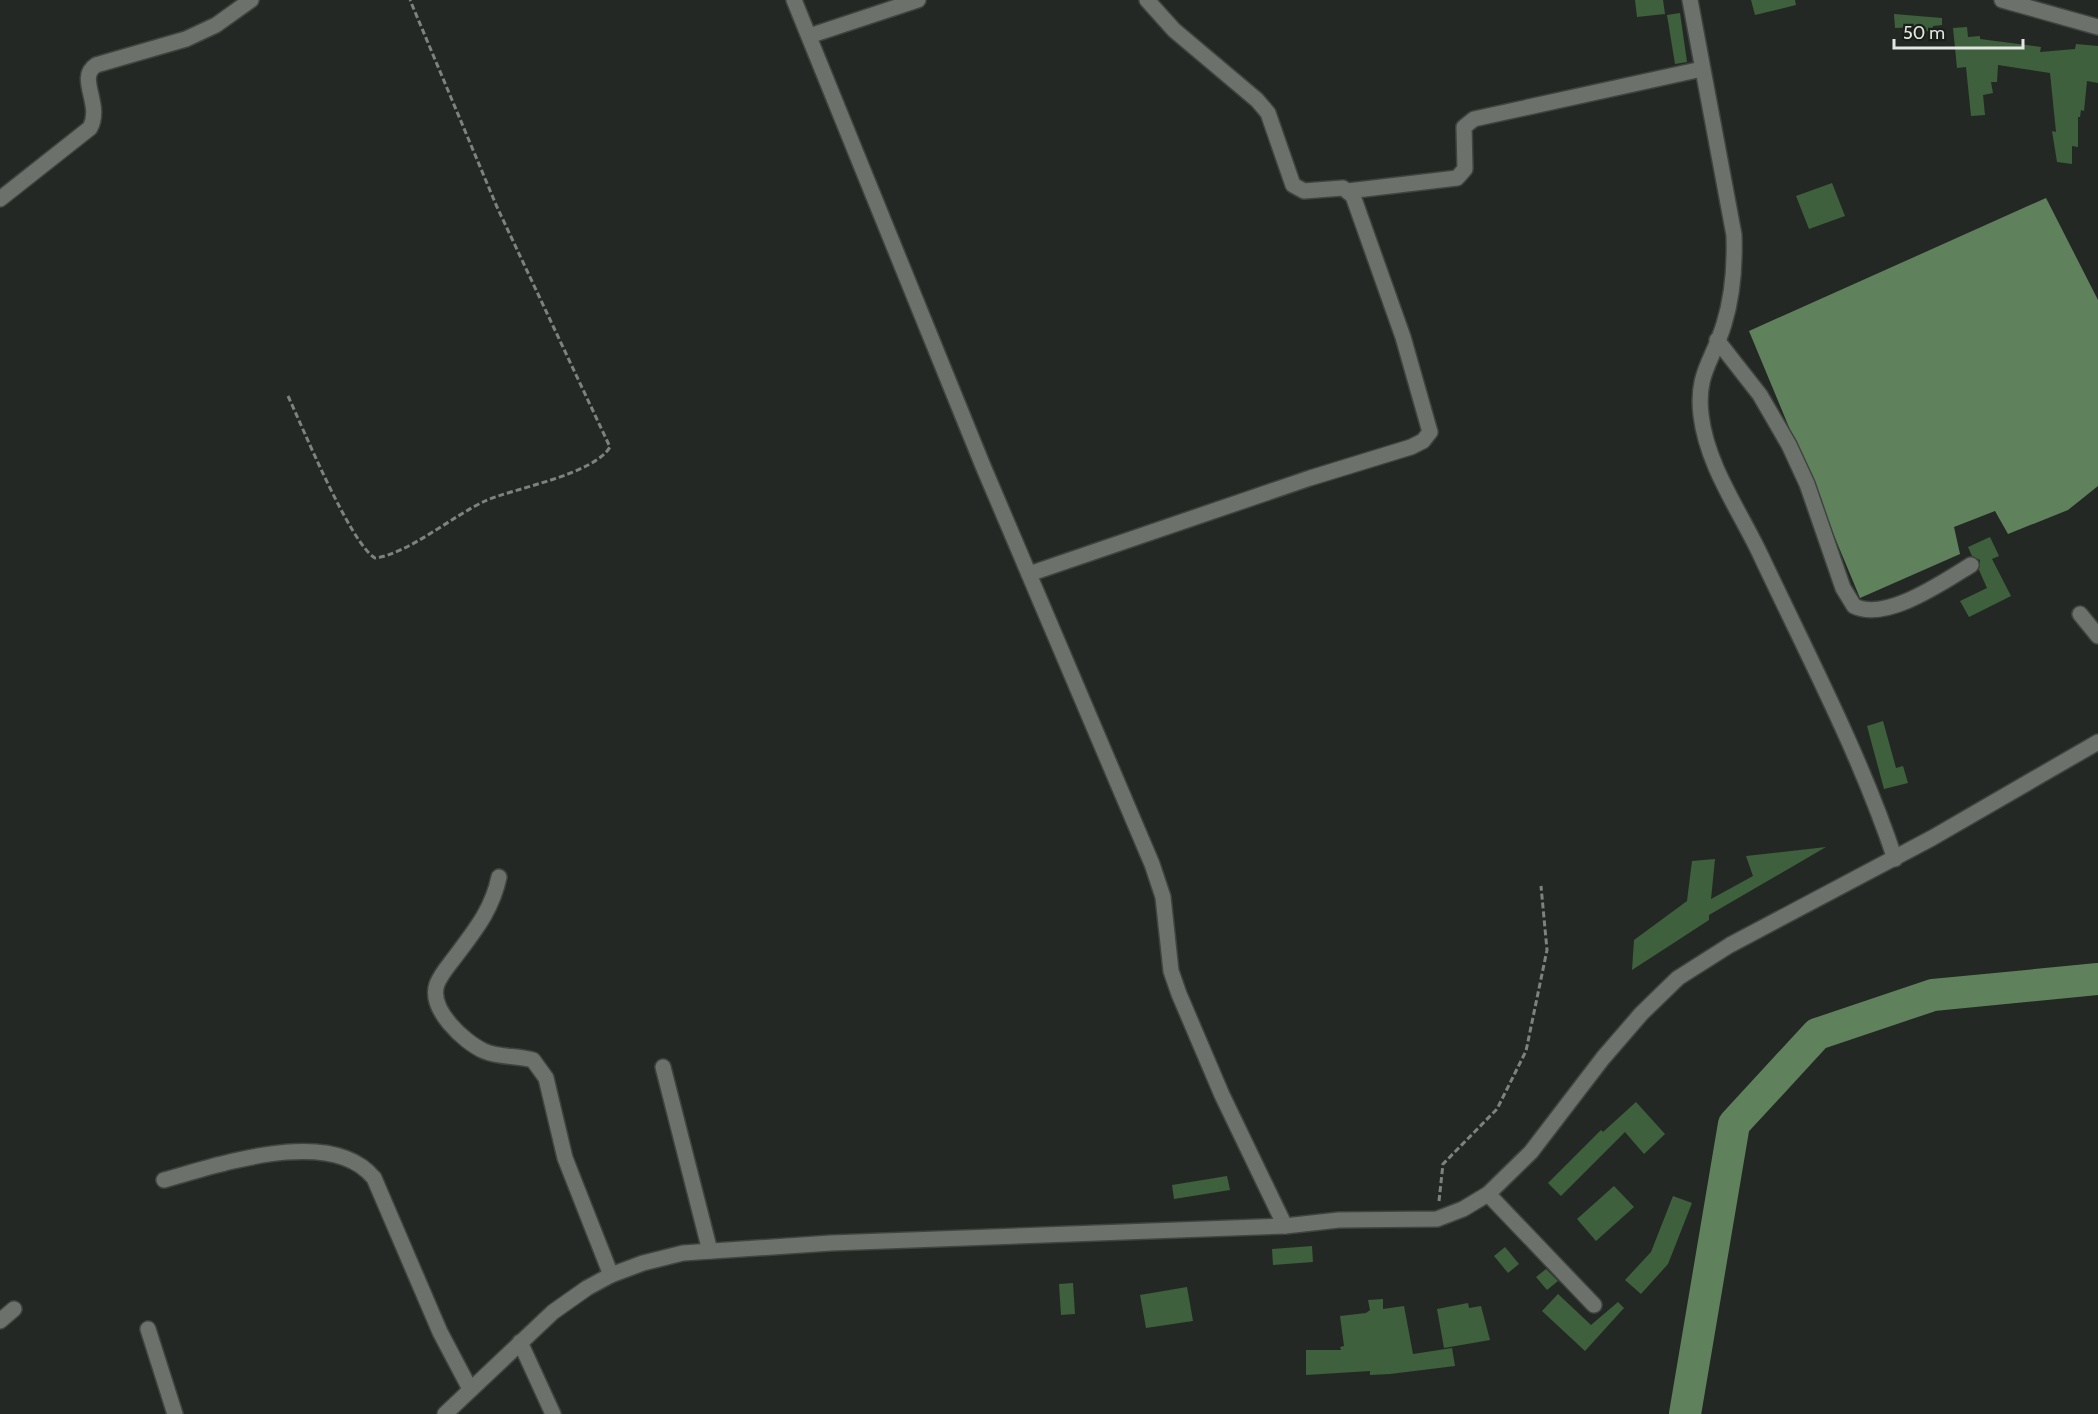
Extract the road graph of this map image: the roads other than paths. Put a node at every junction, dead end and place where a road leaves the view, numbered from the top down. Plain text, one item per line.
1 (251, 0) edge
2 (794, 0) edge
3 (918, 0) edge
4 (1147, 0) edge
5 (1690, 0) edge
6 (2002, 0) edge
7 (2098, 27) edge
8 (809, 36) junction
9 (1702, 69) junction
10 (1348, 191) junction
11 (0, 199) edge
12 (1717, 340) junction
13 (1971, 565) dead end
14 (1029, 574) junction
15 (2080, 614) dead end
16 (2098, 636) edge
17 (2098, 742) edge
18 (1895, 859) junction
19 (499, 877) dead end
20 (663, 1067) dead end
21 (164, 1180) dead end
22 (1488, 1194) junction
23 (1285, 1226) junction
24 (710, 1251) junction
25 (611, 1275) junction
26 (1594, 1305) dead end
27 (14, 1309) dead end
28 (0, 1321) edge
29 (148, 1329) dead end
30 (520, 1342) junction
31 (470, 1389) junction
32 (175, 1414) edge
33 (445, 1414) edge
34 (553, 1414) edge

1 - 11 street
2 - 8 street
3 - 8 street
4 - 10 street
5 - 9 street
6 - 7 street
8 - 14 street
9 - 10 street
9 - 12 street
10 - 14 street
12 - 13 street
12 - 18 street
14 - 23 street
15 - 16 street
17 - 18 street
18 - 22 street
19 - 25 street
20 - 24 street
21 - 31 street
22 - 23 street
22 - 26 street
23 - 24 street
24 - 25 street
25 - 30 street
27 - 28 street
29 - 32 street
30 - 31 street
30 - 34 street
31 - 33 street

